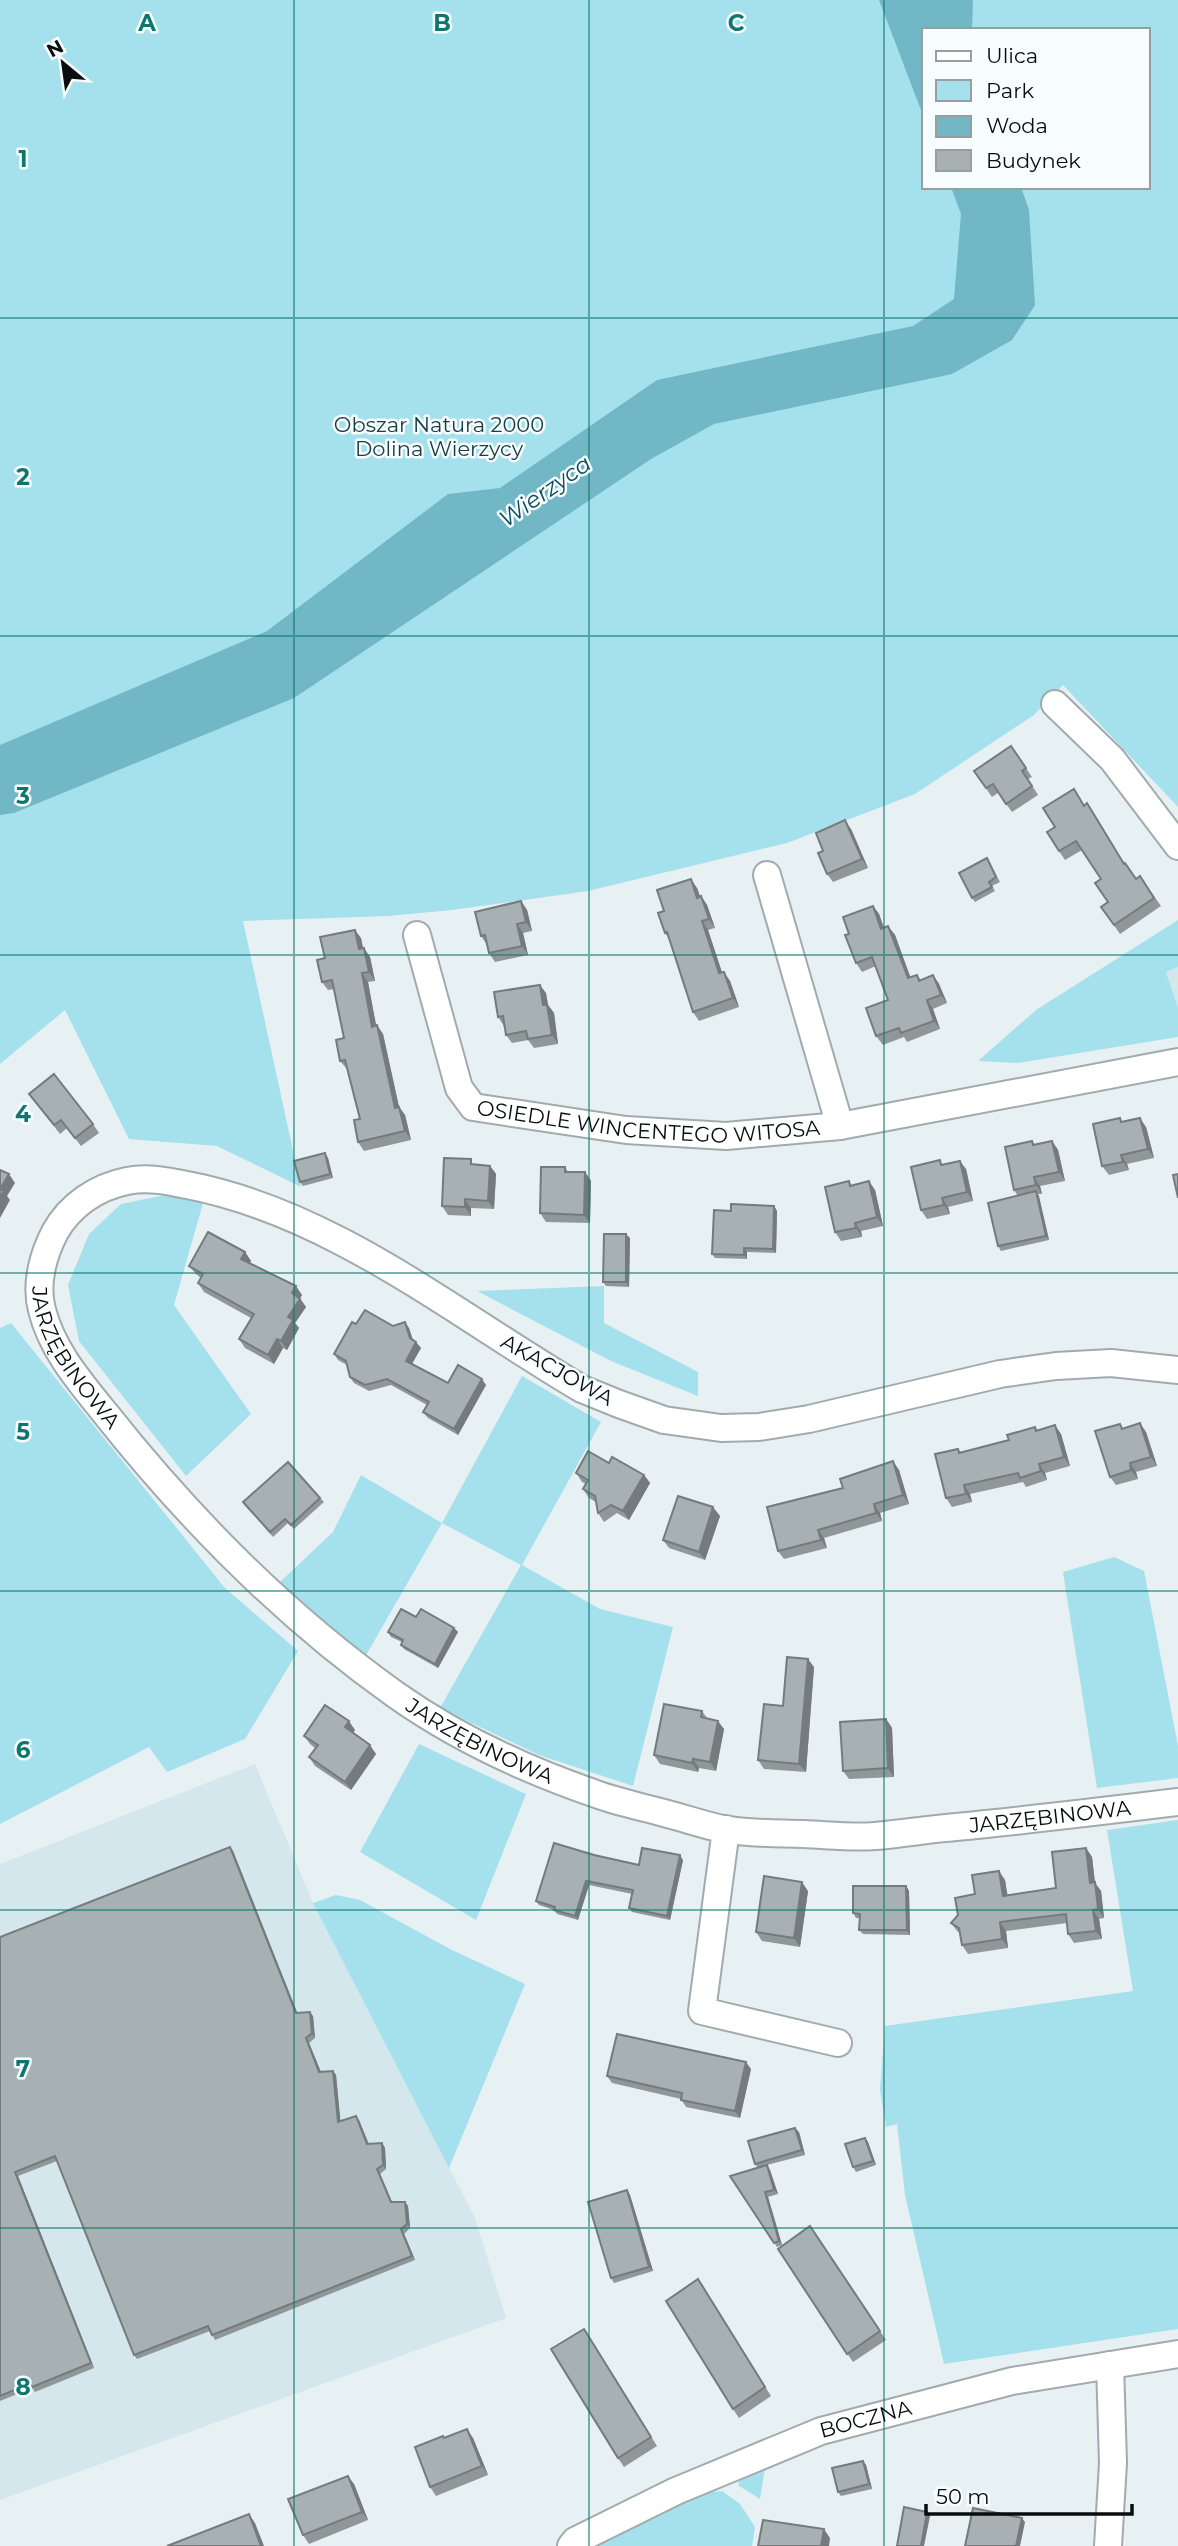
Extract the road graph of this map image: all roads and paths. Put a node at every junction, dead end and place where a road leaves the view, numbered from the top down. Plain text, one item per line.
1 (1055, 704) dead end
2 (1178, 846) edge
3 (767, 875) dead end
4 (417, 935) dead end
5 (1178, 1062) edge
6 (839, 1126) junction
7 (61, 1221) joint
8 (1178, 1370) edge
9 (1178, 1802) edge
10 (726, 1829) junction
11 (838, 2043) dead end
12 (1178, 2354) edge
13 (1110, 2365) junction
14 (571, 2546) edge
15 (1108, 2546) edge

1 - 2 street
3 - 6 street, OSIEDLE WINCENTEGO WITOSA
4 - 6 street, OSIEDLE WINCENTEGO WITOSA
5 - 6 street, OSIEDLE WINCENTEGO WITOSA
7 - 8 street, AKACJOWA
7 - 10 street, JARZĘBINOWA
9 - 10 street, JARZĘBINOWA
10 - 11 street
12 - 13 street, BOCZNA
13 - 14 street, BOCZNA
13 - 15 street

